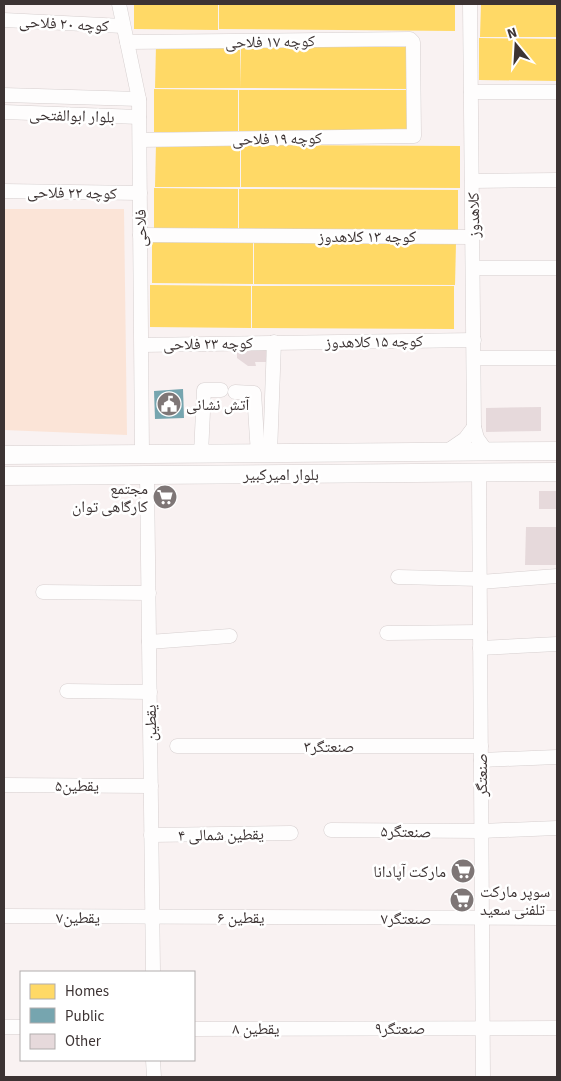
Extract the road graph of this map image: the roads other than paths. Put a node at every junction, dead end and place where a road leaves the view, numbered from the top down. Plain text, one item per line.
1 (119, 4) edge
2 (470, 4) edge
3 (4, 20) edge
4 (123, 26) junction
5 (127, 42) junction
6 (471, 92) junction
7 (557, 92) edge
8 (4, 95) edge
9 (138, 99) junction
10 (4, 112) edge
11 (139, 117) junction
12 (414, 136) joint
13 (140, 140) junction
14 (557, 180) edge
15 (472, 181) junction
16 (4, 192) edge
17 (140, 193) junction
18 (140, 235) junction
19 (473, 237) junction
20 (473, 268) junction
21 (557, 268) edge
22 (474, 340) junction
23 (274, 342) junction
24 (142, 344) junction
25 (474, 358) junction
26 (557, 358) edge
27 (474, 427) junction
28 (557, 451) edge
29 (446, 452) junction
30 (487, 452) junction
31 (4, 454) edge
32 (142, 454) junction
33 (201, 454) junction
34 (264, 454) junction
35 (557, 472) edge
36 (479, 473) junction
37 (147, 475) junction
38 (4, 476) edge
39 (557, 576) edge
40 (398, 577) dead end
41 (480, 581) junction
42 (43, 592) dead end
43 (148, 593) junction
44 (480, 632) junction
45 (387, 633) dead end
46 (230, 636) dead end
47 (149, 642) junction
48 (557, 644) edge
49 (480, 648) junction
50 (67, 691) dead end
51 (150, 692) junction
52 (177, 746) dead end
53 (481, 753) junction
54 (557, 757) edge
55 (4, 785) edge
56 (151, 786) junction
57 (557, 828) edge
58 (331, 830) dead end
59 (481, 831) junction
60 (291, 833) dead end
61 (151, 835) junction
62 (4, 916) edge
63 (152, 917) junction
64 (329, 918) joint
65 (482, 918) junction
66 (557, 918) edge
67 (153, 971) edge
68 (4, 1027) edge
69 (20, 1027) edge
70 (483, 1027) junction
71 (318, 1028) joint
72 (557, 1028) edge
73 (195, 1029) edge
74 (154, 1061) edge
75 (154, 1077) edge
76 (483, 1077) edge

1 - 4 street, فلاحی
2 - 6 street, کلاهدوز
3 - 4 street, کوچه ۲۰ فلاحی
4 - 5 street, فلاحی
5 - 9 street, فلاحی
5 - 12 street, کوچه ۱۷ فلاحی
6 - 7 street
6 - 15 street, کلاهدوز
8 - 9 street, بلوار ابوالفتحی
9 - 11 street, فلاحی
10 - 11 street, بلوار ابوالفتحی
11 - 13 street, فلاحی
12 - 13 street, کوچه ۱۹ فلاحی
13 - 17 street, فلاحی
14 - 15 street
15 - 19 street, کلاهدوز
16 - 17 street, کوچه ۲۲ فلاحی
17 - 18 street, فلاحی
18 - 19 street, کوچه ۱۳ کلاهدوز
18 - 24 street, فلاحی
19 - 20 street, کلاهدوز
20 - 21 street
20 - 22 street, کلاهدوز
22 - 23 street, کوچه ۱۵ کلاهدوز
22 - 25 street, کلاهدوز
23 - 24 street, کوچه ۲۳ فلاحی
23 - 34 street
24 - 32 street, فلاحی
25 - 26 street
25 - 27 street, کلاهدوز
27 - 29 street
27 - 30 street, کلاهدوز
28 - 30 main road, بلوار امیرکبیر
29 - 30 main road, بلوار امیرکبیر
29 - 34 main road, بلوار امیرکبیر
31 - 32 main road, بلوار امیرکبیر
32 - 33 main road, بلوار امیرکبیر
33 - 34 main road, بلوار امیرکبیر
33 - 34 street
35 - 36 main road, بلوار امیرکبیر
36 - 37 main road, بلوار امیرکبیر
36 - 41 street, صنعتگر
37 - 38 main road, بلوار امیرکبیر
37 - 43 street, یقطین
39 - 41 street
40 - 41 street
41 - 44 street, صنعتگر
42 - 43 street
43 - 47 street, یقطین
44 - 45 street
44 - 49 street, صنعتگر
46 - 47 street
47 - 51 street, یقطین
48 - 49 street
49 - 53 street, صنعتگر
50 - 51 street
51 - 56 street, یقطین
52 - 53 street, صنعتگر۳
53 - 54 street, صنعتگر۳
53 - 59 street, صنعتگر
55 - 56 street, یقطین۵
56 - 61 street, یقطین
57 - 59 street, صنعتگر۵
58 - 59 street, صنعتگر۵
59 - 65 street, صنعتگر
60 - 61 street, یقطین شمالی ۴
61 - 63 street, یقطین
62 - 63 street, یقطین۷
63 - 64 street, یقطین ۶
63 - 67 street, یقطین
64 - 65 street, صنعتگر۷
65 - 66 street, صنعتگر۷
65 - 70 street, صنعتگر
68 - 69 street
70 - 71 street, صنعتگر۹
70 - 72 street, صنعتگر۹
70 - 76 street, صنعتگر
71 - 73 street, یقطین ۸
74 - 75 street

